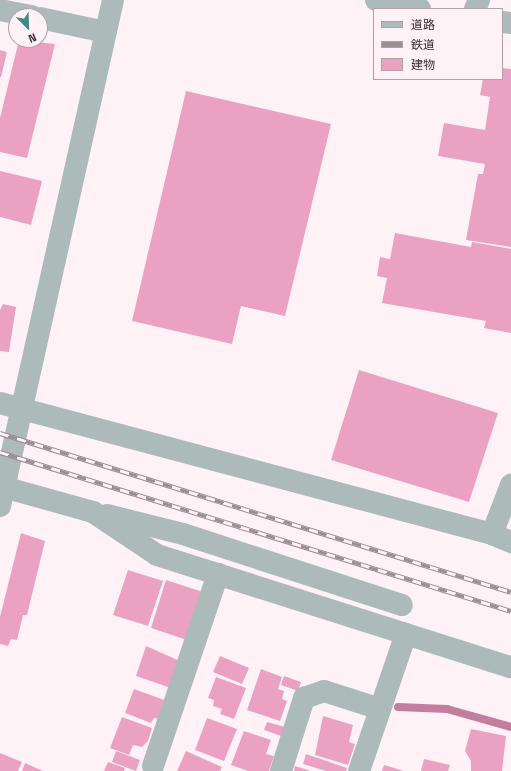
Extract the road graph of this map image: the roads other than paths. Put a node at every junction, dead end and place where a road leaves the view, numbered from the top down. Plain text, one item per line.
1 (113, 0) edge
2 (376, 0) edge
3 (415, 8) edge
4 (48, 20) edge
5 (106, 32) junction
6 (0, 403) edge
7 (22, 410) junction
8 (511, 486) edge
9 (1, 493) edge
10 (93, 512) junction
11 (501, 538) edge
12 (218, 574) junction
13 (402, 605) dead end
14 (406, 634) junction
15 (511, 667) edge
16 (380, 709) junction
17 (153, 766) dead end
18 (281, 771) edge
19 (359, 771) edge

1 - 5 street
2 - 3 street
4 - 5 street
5 - 7 street
6 - 7 street
7 - 9 street
7 - 11 street
8 - 11 street
9 - 10 street
10 - 12 street
10 - 13 street
12 - 14 street
12 - 17 street
14 - 15 street
14 - 16 street
16 - 18 street
16 - 19 street

